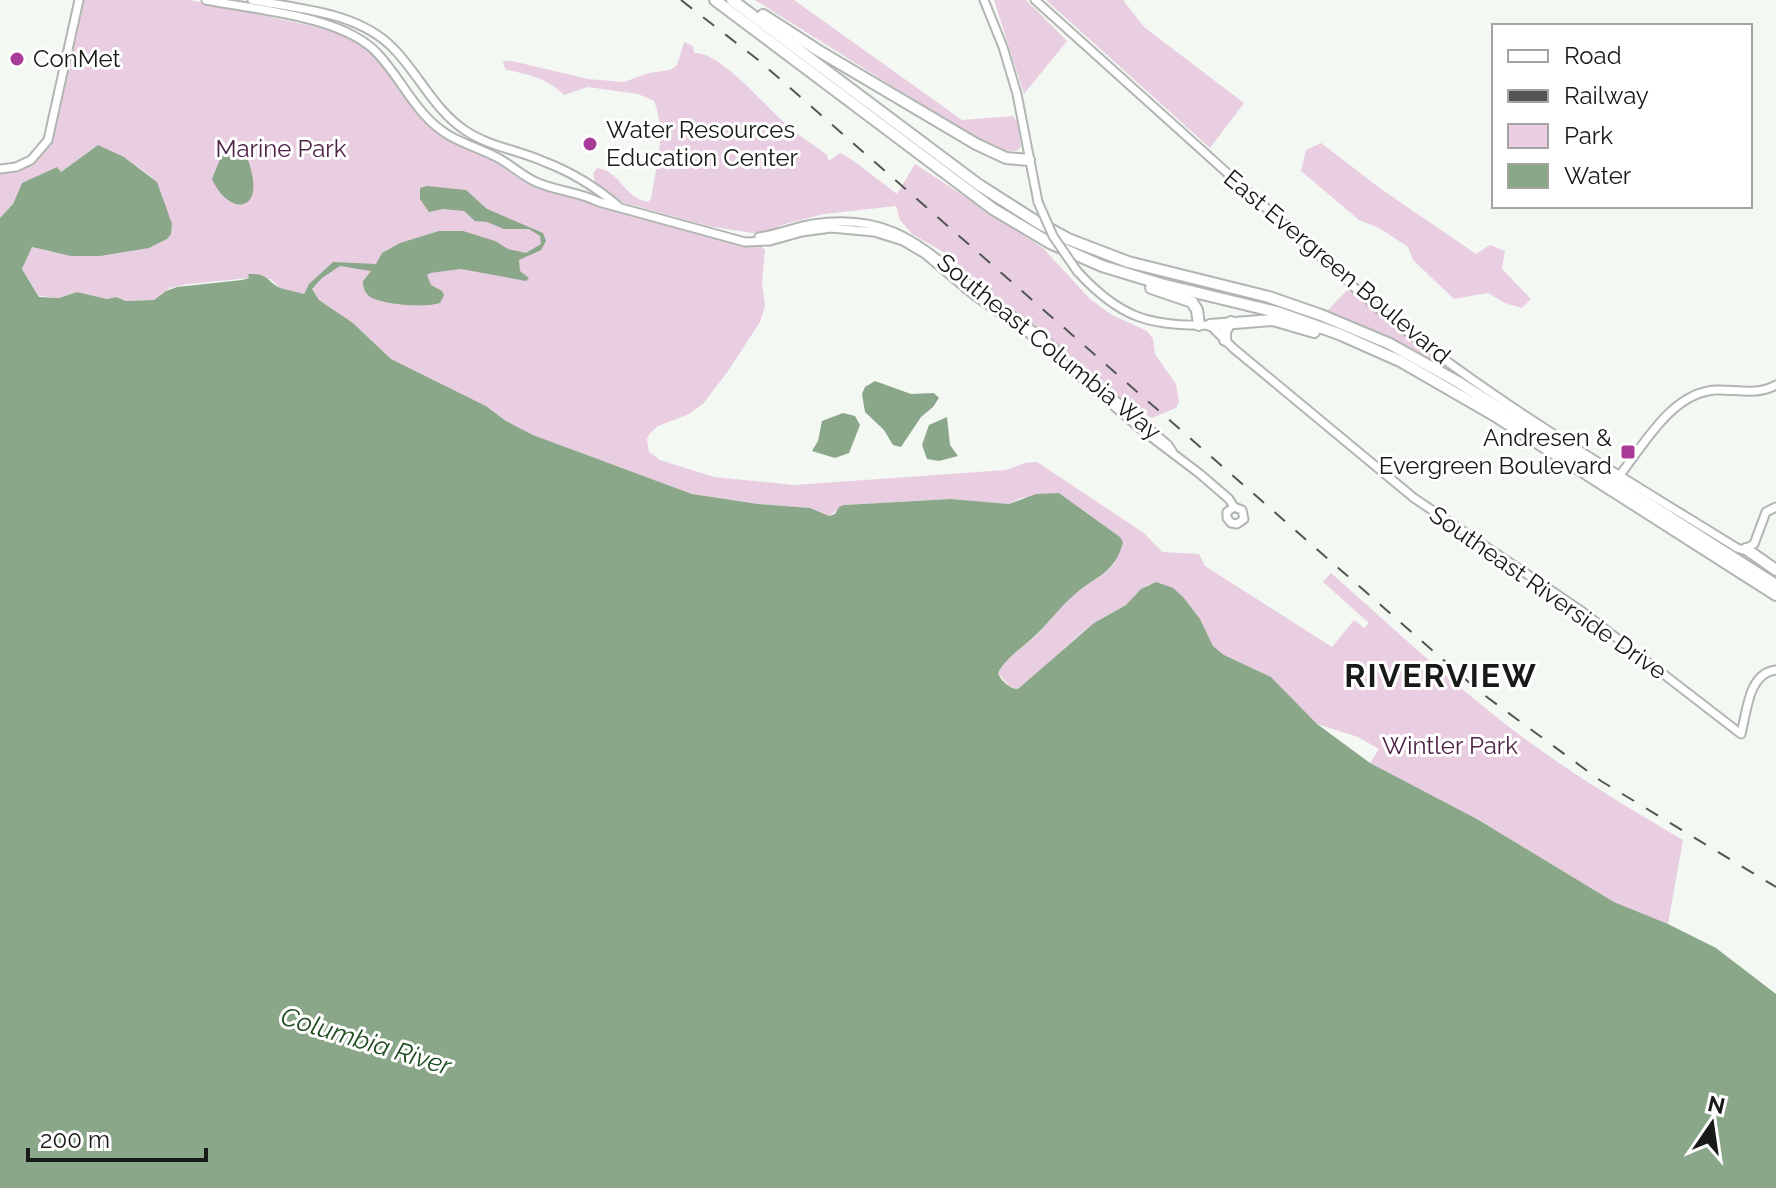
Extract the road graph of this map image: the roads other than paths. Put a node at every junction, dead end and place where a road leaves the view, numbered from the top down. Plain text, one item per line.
1 (79, 0) edge
2 (206, 0) edge
3 (252, 0) edge
4 (715, 0) edge
5 (732, 0) edge
6 (740, 0) edge
7 (985, 0) edge
8 (1035, 0) edge
9 (227, 2) edge
10 (527, 156) junction
11 (1029, 160) junction
12 (0, 169) edge
13 (562, 170) junction
14 (520, 172) junction
15 (556, 187) junction
16 (620, 207) junction
17 (1102, 266) junction
18 (1231, 322) junction
19 (1204, 325) junction
20 (1225, 340) junction
21 (1371, 347) junction
22 (1776, 385) edge
23 (1620, 475) junction
24 (1234, 507) dead end
25 (1773, 508) edge
26 (1746, 549) junction
27 (1776, 570) edge
28 (1776, 585) edge
29 (1776, 595) edge
30 (1776, 670) edge

1 - 12 street
2 - 9 street, Southeast Columbia Way
3 - 10 street, Southeast Columbia Way
4 - 17 highway
5 - 28 highway
6 - 11 highway
7 - 11 street
8 - 23 street, East Evergreen Boulevard
9 - 14 street, Southeast Columbia Way
10 - 13 street, Southeast Columbia Way
10 - 14 street
11 - 19 street, bridge
13 - 15 street
13 - 16 street, Southeast Columbia Way
14 - 15 street, Southeast Columbia Way
15 - 16 street, Southeast Columbia Way
16 - 24 street, Southeast Columbia Way
17 - 19 highway
17 - 21 highway
18 - 19 highway
18 - 20 highway
18 - 21 highway
19 - 20 street, Southeast Riverside Drive
20 - 30 street, Southeast Riverside Drive
21 - 29 highway
22 - 23 street
23 - 26 street, East Evergreen Boulevard
25 - 26 street
26 - 27 highway

